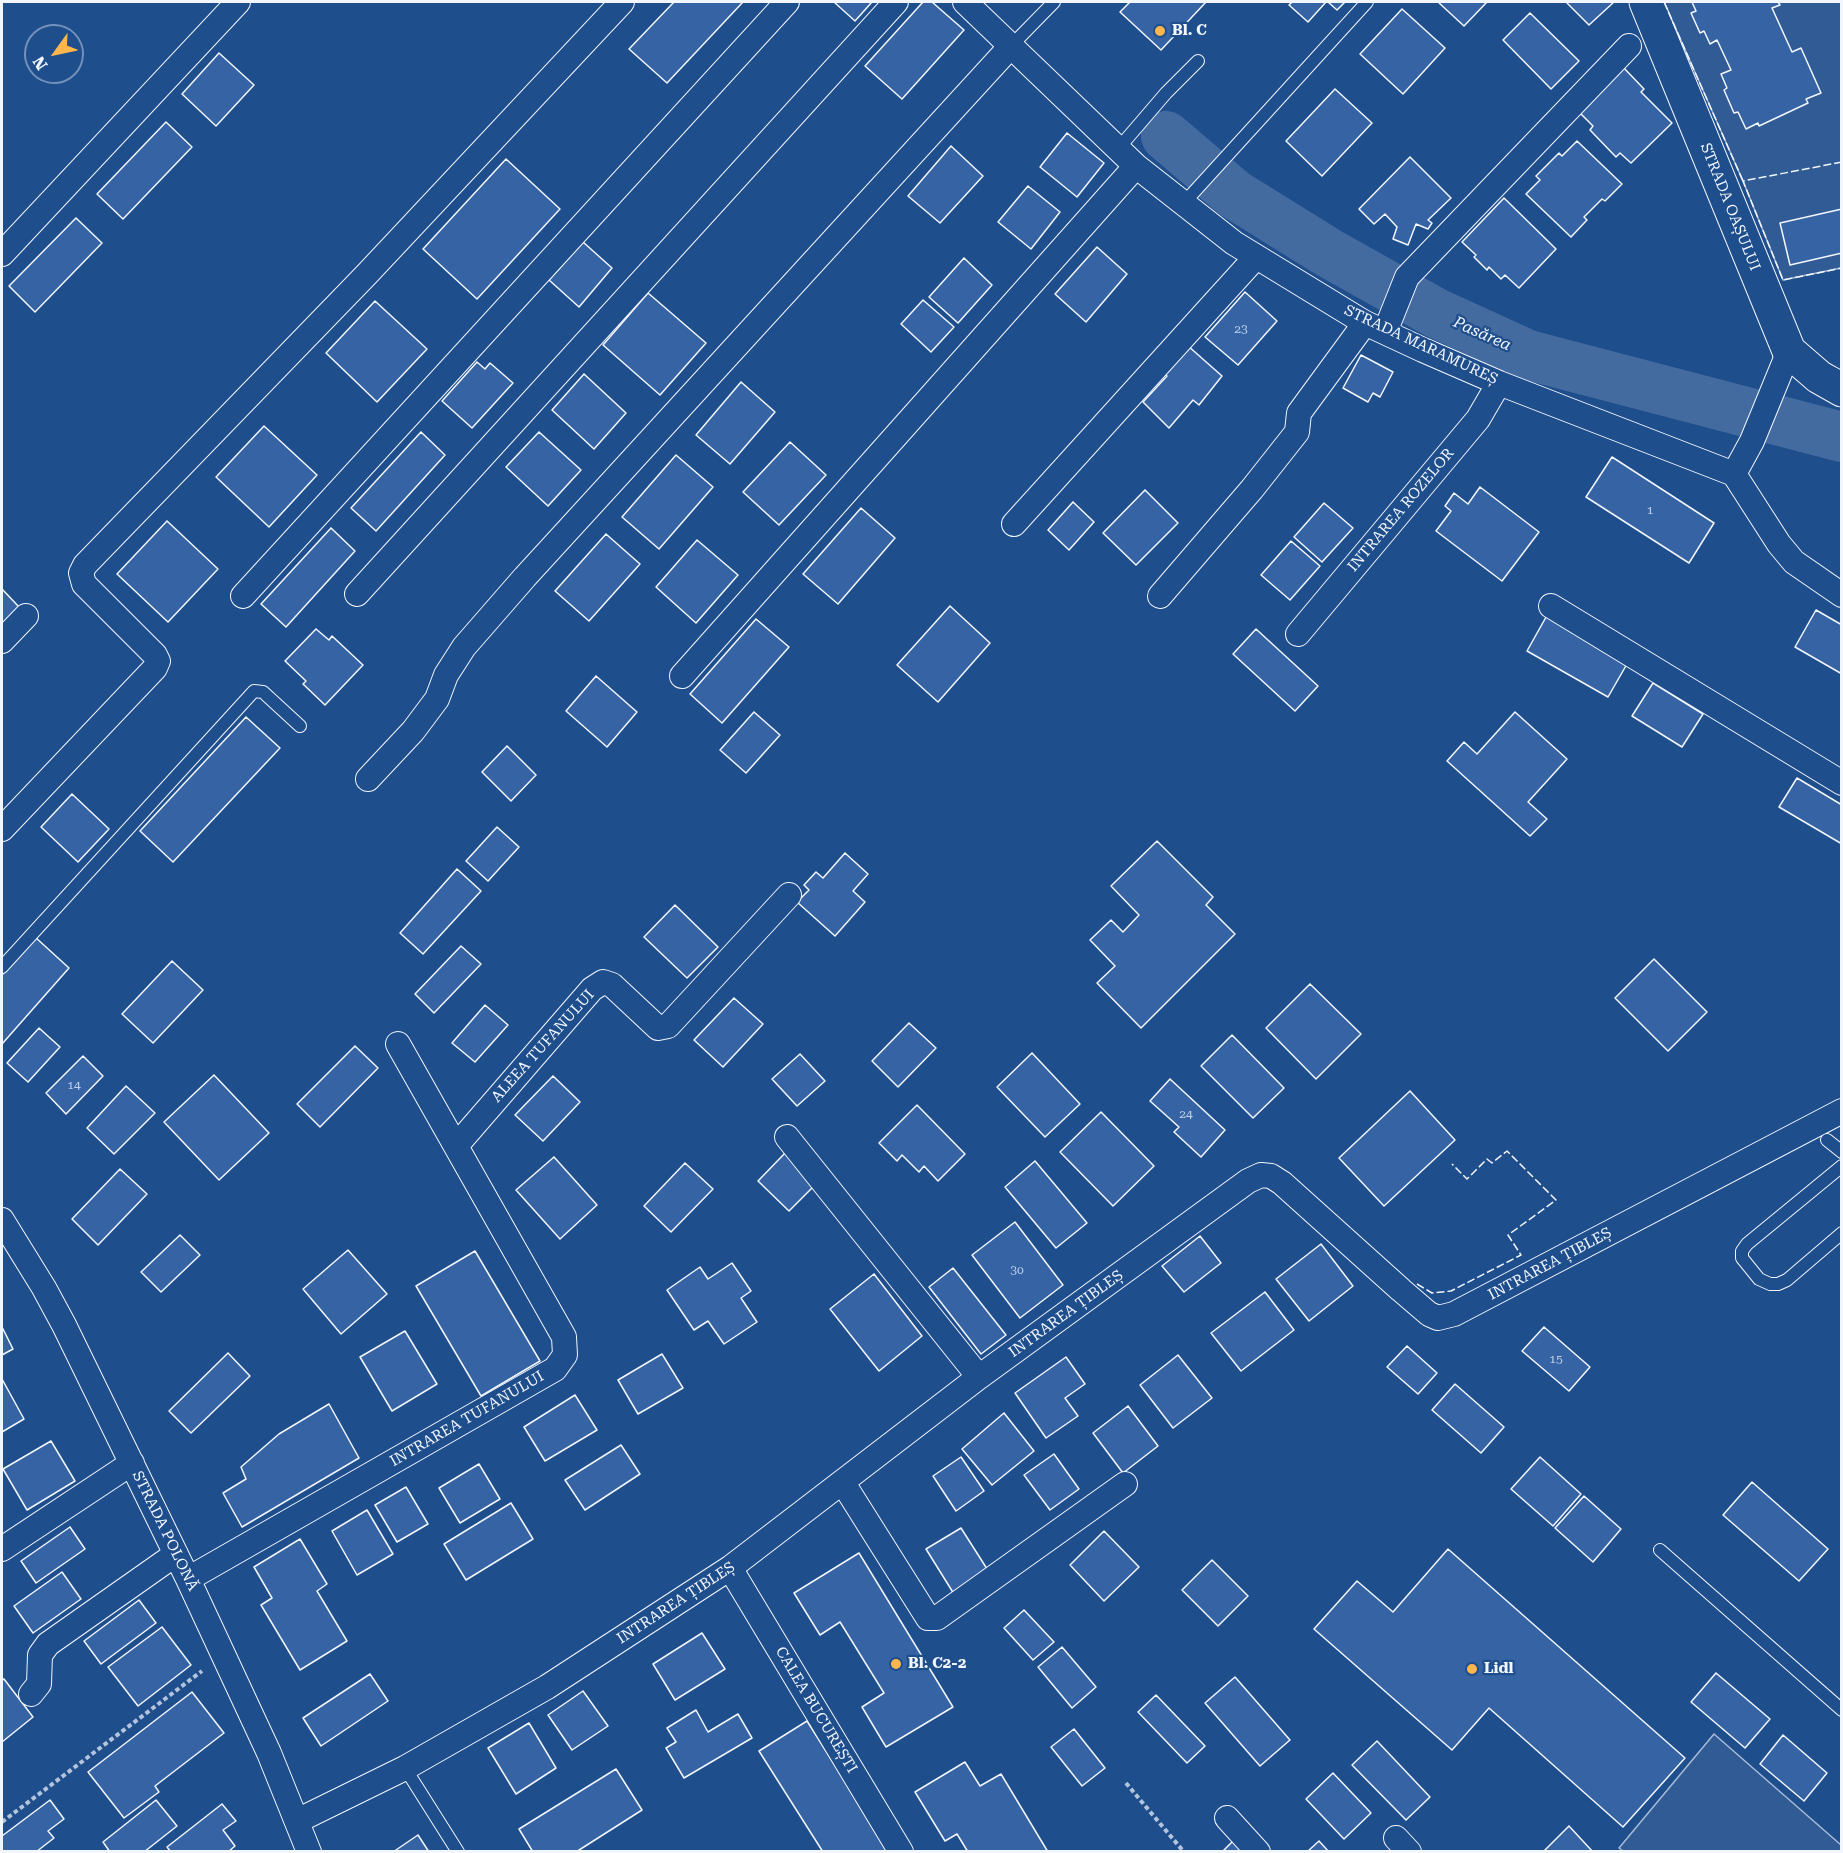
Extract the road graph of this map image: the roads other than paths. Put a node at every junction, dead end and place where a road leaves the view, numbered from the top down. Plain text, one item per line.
1 (238, 2) edge
2 (622, 2) edge
3 (787, 2) edge
4 (896, 2) edge
5 (965, 2) edge
6 (1054, 2) edge
7 (1367, 2) edge
8 (1646, 2) edge
9 (1011, 46) junction
10 (1629, 46) dead end
11 (1198, 61) dead end
12 (1118, 149) junction
13 (1136, 166) junction
14 (1191, 196) junction
15 (2, 254) edge
16 (1256, 257) junction
17 (1375, 327) junction
18 (1789, 351) junction
19 (1499, 382) junction
20 (1842, 390) edge
21 (1734, 474) junction
22 (1014, 524) dead end
23 (357, 594) dead end
24 (1842, 595) edge
25 (243, 596) dead end
26 (1160, 596) dead end
27 (1551, 606) dead end
28 (26, 616) dead end
29 (1298, 634) dead end
30 (2, 641) edge
31 (682, 676) dead end
32 (300, 726) dead end
33 (368, 779) dead end
34 (1842, 783) edge
35 (2, 829) edge
36 (789, 895) dead end
37 (2, 967) edge
38 (398, 1044) dead end
39 (1842, 1111) edge
40 (787, 1137) dead end
41 (1827, 1140) dead end
42 (456, 1146) junction
43 (1842, 1152) edge
44 (1842, 1166) edge
45 (3, 1225) edge
46 (1842, 1233) edge
47 (979, 1377) junction
48 (132, 1463) junction
49 (843, 1483) junction
50 (1125, 1484) dead end
51 (2, 1549) edge
52 (1660, 1550) dead end
53 (176, 1554) junction
54 (730, 1568) junction
55 (188, 1579) junction
56 (31, 1694) dead end
57 (1842, 1710) edge
58 (405, 1768) junction
59 (1227, 1818) dead end
60 (297, 1821) junction
61 (309, 1851) edge
62 (458, 1851) edge
63 (901, 1851) edge
64 (1258, 1851) edge

1 - 15 street
2 - 35 street
3 - 25 street
4 - 23 street
5 - 9 street, STRADA MARAMUREȘ
6 - 9 lane
7 - 14 lane
8 - 18 street, STRADA OAȘULUI
9 - 12 street, STRADA MARAMUREȘ
9 - 33 street
10 - 17 street
11 - 12 lane
12 - 13 street, STRADA MARAMUREȘ
13 - 14 street, STRADA MARAMUREȘ
13 - 31 street
14 - 16 street, STRADA MARAMUREȘ
16 - 17 street, STRADA MARAMUREȘ
16 - 22 street
17 - 19 street, STRADA MARAMUREȘ
17 - 26 street
18 - 20 street, STRADA OAȘULUI
18 - 21 street
19 - 21 street, STRADA MARAMUREȘ
19 - 29 street, INTRAREA ROZELOR
21 - 24 street
27 - 34 street
28 - 30 street
32 - 37 lane
36 - 42 street, ALEEA TUFANULUI
38 - 42 street, INTRAREA TUFANULUI
39 - 47 street, INTRAREA ȚIBLEȘ
40 - 47 street
41 - 43 lane
42 - 55 street, INTRAREA TUFANULUI
44 - 46 lane
45 - 48 street, STRADA POLONĂ
47 - 49 street, INTRAREA ȚIBLEȘ
48 - 51 street
48 - 53 street, STRADA POLONĂ
49 - 50 street
49 - 54 street, INTRAREA ȚIBLEȘ
52 - 57 lane
53 - 55 street, STRADA POLONĂ
53 - 56 street
54 - 58 street, INTRAREA ȚIBLEȘ
54 - 63 street, CALEA BUCUREȘTI
55 - 60 street, STRADA POLONĂ
58 - 60 street, INTRAREA ȚIBLEȘ
58 - 62 lane
59 - 64 street
60 - 61 street, STRADA POLONĂ

